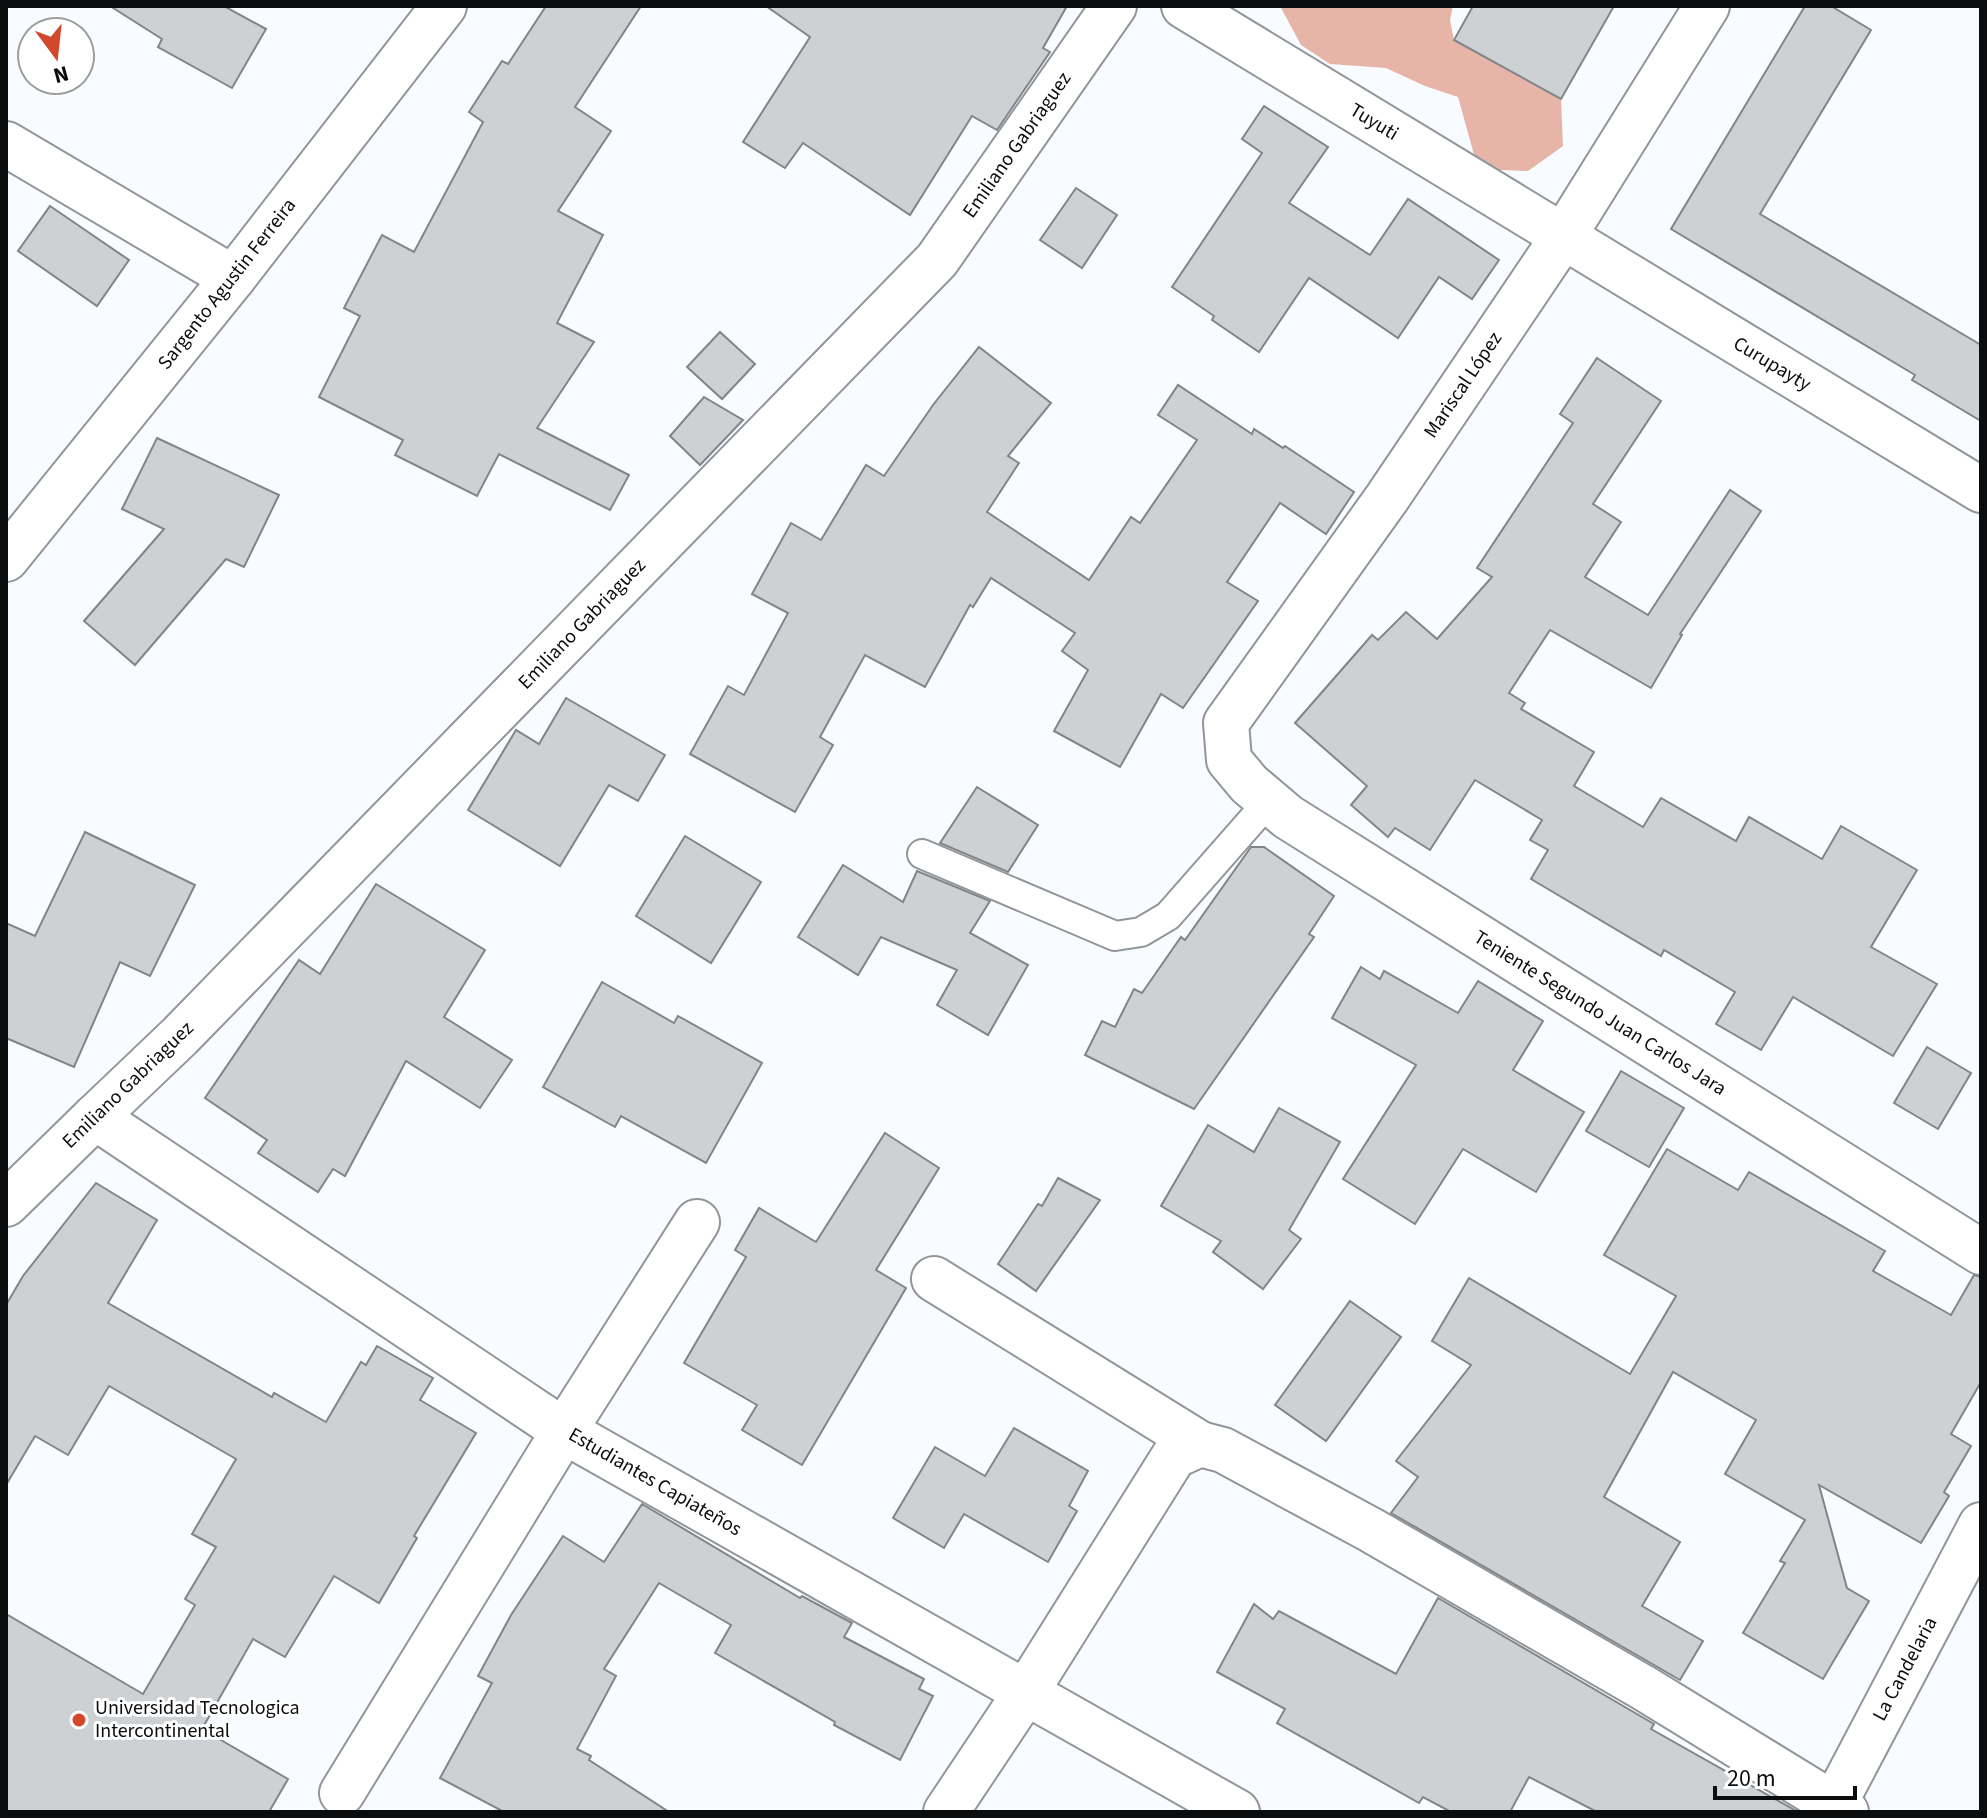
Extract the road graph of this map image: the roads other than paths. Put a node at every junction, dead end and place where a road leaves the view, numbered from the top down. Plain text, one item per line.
1 (444, 6) edge
2 (1114, 6) edge
3 (1184, 6) edge
4 (1707, 6) edge
5 (6, 144) edge
6 (1563, 237) junction
7 (233, 278) junction
8 (1981, 490) edge
9 (6, 559) edge
10 (1229, 760) joint
11 (1269, 801) junction
12 (922, 854) dead end
13 (95, 1117) junction
14 (6, 1204) edge
15 (697, 1222) dead end
16 (1981, 1252) edge
17 (934, 1279) dead end
18 (564, 1431) junction
19 (1200, 1444) junction
20 (1981, 1525) edge
21 (1026, 1692) junction
22 (342, 1793) dead end
23 (1836, 1810) edge
24 (946, 1812) edge
25 (1237, 1812) edge

1 - 7 street, Sargento Agustin Ferreira
2 - 13 street, Emiliano Gabriaguez
3 - 6 street, Tuyuti
4 - 6 street, Mariscal López
5 - 7 street
6 - 8 street, Curupayty
6 - 10 street, Mariscal López
7 - 9 street, Sargento Agustin Ferreira
10 - 11 street, Teniente Segundo Juan Carlos Jara
11 - 12 lane
11 - 16 street, Teniente Segundo Juan Carlos Jara
13 - 14 street, Emiliano Gabriaguez
13 - 18 street, Estudiantes Capiateños
15 - 18 street
17 - 19 street
18 - 21 street, Estudiantes Capiateños
18 - 22 street
19 - 21 street
19 - 23 street
20 - 23 street, La Candelaria
21 - 24 street
21 - 25 street, Estudiantes Capiateños

